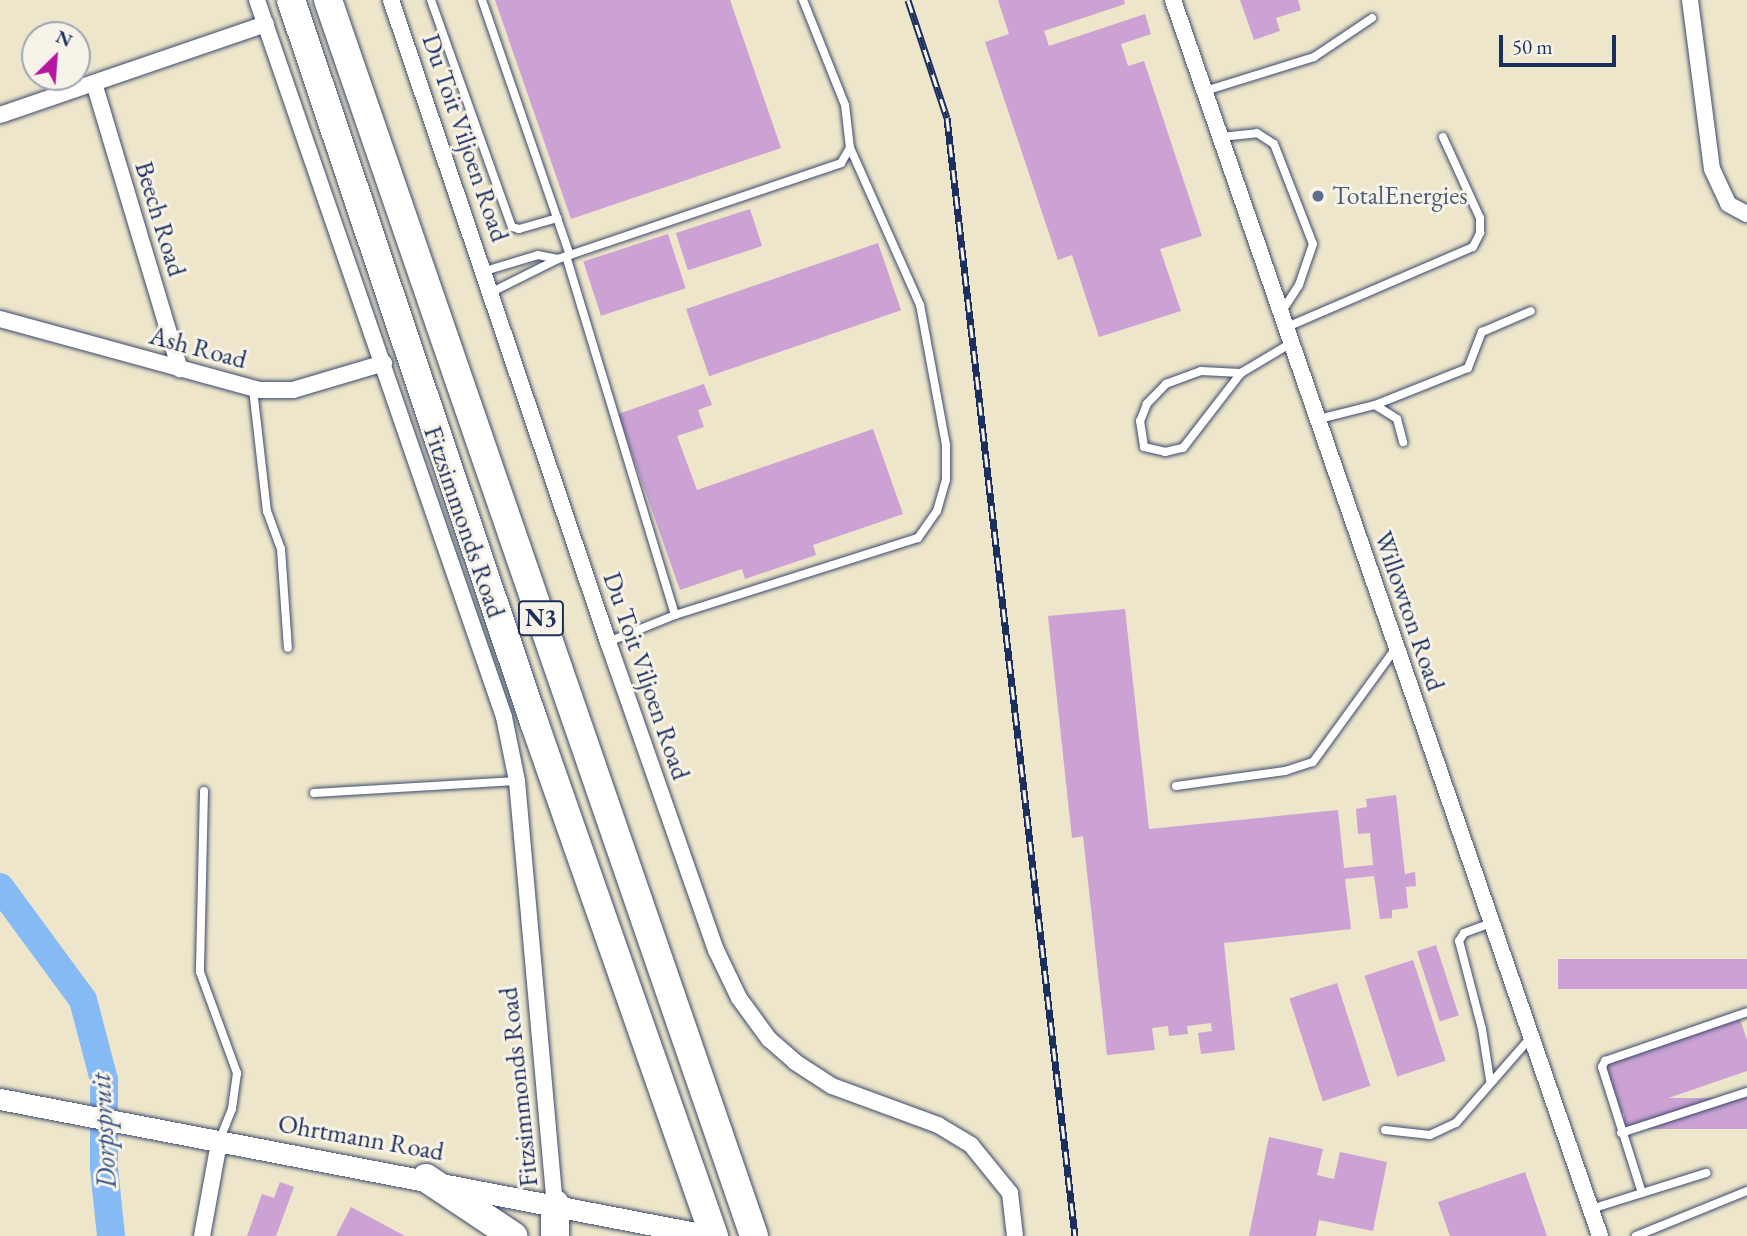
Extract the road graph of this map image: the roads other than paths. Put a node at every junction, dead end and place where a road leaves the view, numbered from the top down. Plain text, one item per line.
1 (257, 0) edge
2 (291, 0) edge
3 (328, 0) edge
4 (391, 0) edge
5 (431, 0) edge
6 (482, 0) edge
7 (803, 0) edge
8 (1173, 0) edge
9 (1690, 0) edge
10 (1372, 18) dead end
11 (266, 24) junction
12 (94, 83) junction
13 (1205, 91) junction
14 (0, 115) edge
15 (1221, 137) junction
16 (1443, 137) dead end
17 (850, 148) junction
18 (1747, 214) edge
19 (557, 218) junction
20 (565, 257) junction
21 (485, 271) junction
22 (492, 292) junction
23 (1282, 311) junction
24 (1531, 311) dead end
25 (0, 319) edge
26 (1290, 335) junction
27 (384, 363) junction
28 (180, 369) junction
29 (1241, 373) junction
30 (253, 389) junction
31 (1375, 405) junction
32 (1319, 419) junction
33 (1403, 442) dead end
34 (675, 615) junction
35 (608, 642) junction
36 (288, 648) dead end
37 (1395, 649) junction
38 (517, 781) junction
39 (1176, 786) dead end
40 (204, 791) dead end
41 (314, 793) dead end
42 (1491, 923) junction
43 (1747, 1012) edge
44 (1532, 1036) junction
45 (1490, 1080) junction
46 (1747, 1092) edge
47 (0, 1099) edge
48 (1385, 1130) dead end
49 (1622, 1133) junction
50 (219, 1142) junction
51 (1706, 1173) dead end
52 (426, 1178) junction
53 (1747, 1191) edge
54 (1642, 1193) junction
55 (555, 1204) junction
56 (1591, 1209) junction
57 (202, 1236) edge
58 (513, 1236) edge
59 (555, 1236) edge
60 (713, 1236) edge
61 (754, 1236) edge
62 (1014, 1236) edge
63 (1600, 1236) edge
64 (1636, 1236) edge

1 - 11 street, Fitzsimmonds Road
2 - 60 highway, N3
3 - 61 highway, N3
4 - 21 street, Du Toit Viljoen Road
5 - 19 lane
6 - 19 lane
7 - 17 lane
8 - 13 street, Willowton Road
9 - 18 street
10 - 13 lane
11 - 12 street
11 - 27 street, Fitzsimmonds Road
12 - 14 street
12 - 28 street, Beech Road
13 - 15 street, Willowton Road
15 - 23 street, Willowton Road
15 - 23 lane
16 - 26 lane
17 - 20 lane
17 - 34 lane
19 - 20 lane
20 - 21 lane
20 - 22 lane
20 - 34 lane
21 - 22 street, Du Toit Viljoen Road
22 - 35 street, Du Toit Viljoen Road
23 - 26 street, Willowton Road
24 - 31 lane
25 - 28 street, Ash Road
26 - 29 lane
26 - 32 street, Willowton Road
27 - 30 street, Ash Road
27 - 38 street, Fitzsimmonds Road
28 - 30 street, Ash Road
29 - 29 lane
30 - 36 lane
31 - 32 lane
31 - 33 lane
32 - 37 street, Willowton Road
34 - 35 lane
35 - 62 street, Du Toit Viljoen Road
37 - 39 lane
37 - 42 street, Willowton Road
38 - 41 lane
38 - 55 street, Fitzsimmonds Road
40 - 50 lane
42 - 44 street, Willowton Road
42 - 45 lane
43 - 49 lane
44 - 45 lane
44 - 56 street, Willowton Road
45 - 48 lane
46 - 49 lane
47 - 50 main road, Ohrtmann Road
49 - 54 lane
50 - 52 main road, Ohrtmann Road
50 - 57 street
51 - 54 lane
52 - 55 main road, Ohrtmann Road
52 - 58 highway
53 - 64 lane
54 - 56 lane
55 - 59 highway
55 - 60 main road, Ohrtmann Road
56 - 63 street, Willowton Road

